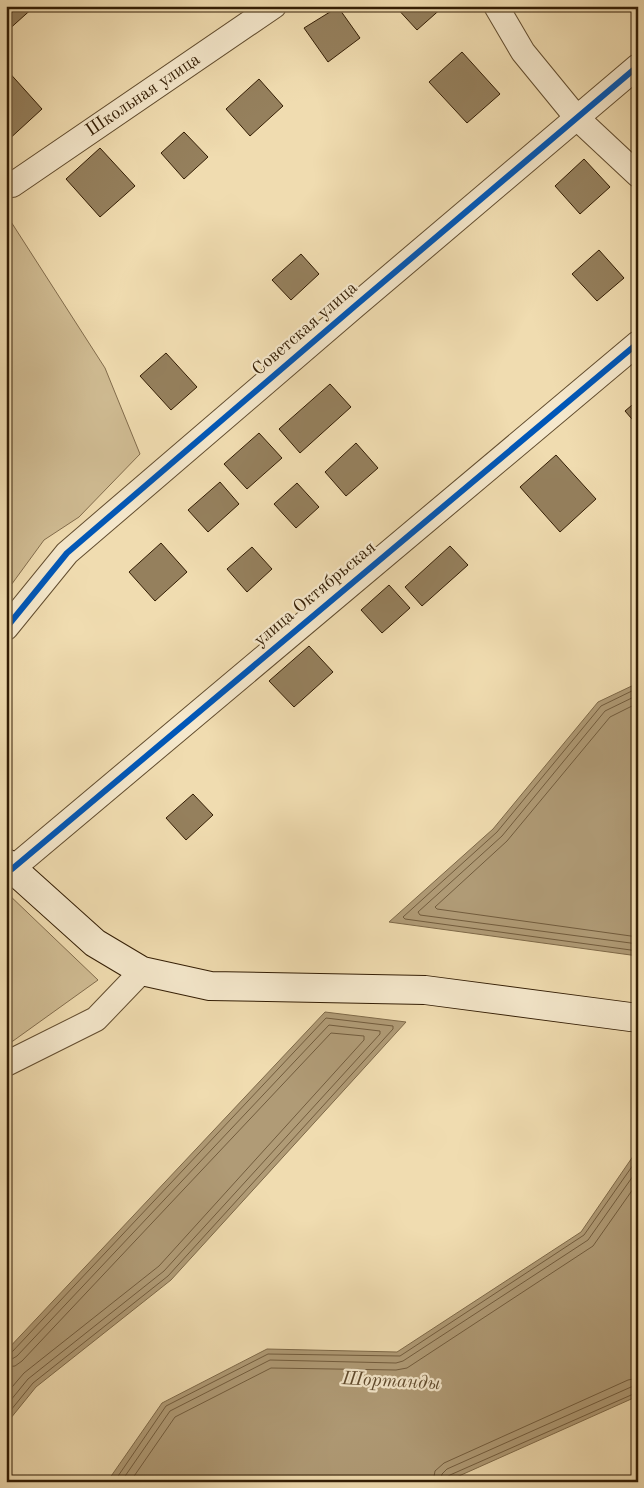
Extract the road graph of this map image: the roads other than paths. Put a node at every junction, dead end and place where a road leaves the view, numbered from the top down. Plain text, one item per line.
1 (274, 6) edge
2 (496, 6) edge
3 (638, 66) edge
4 (577, 118) junction
5 (638, 175) edge
6 (12, 185) dead end
7 (638, 342) edge
8 (6, 628) edge
9 (9, 866) edge
10 (142, 972) junction
11 (638, 1018) edge
12 (6, 1064) edge

1 - 6 street, Школьная улица
2 - 4 street
3 - 4 street, Советская улица
4 - 5 street
4 - 8 street, Советская улица
7 - 9 street, улица Октябрьская
9 - 10 street
10 - 11 street
10 - 12 street

